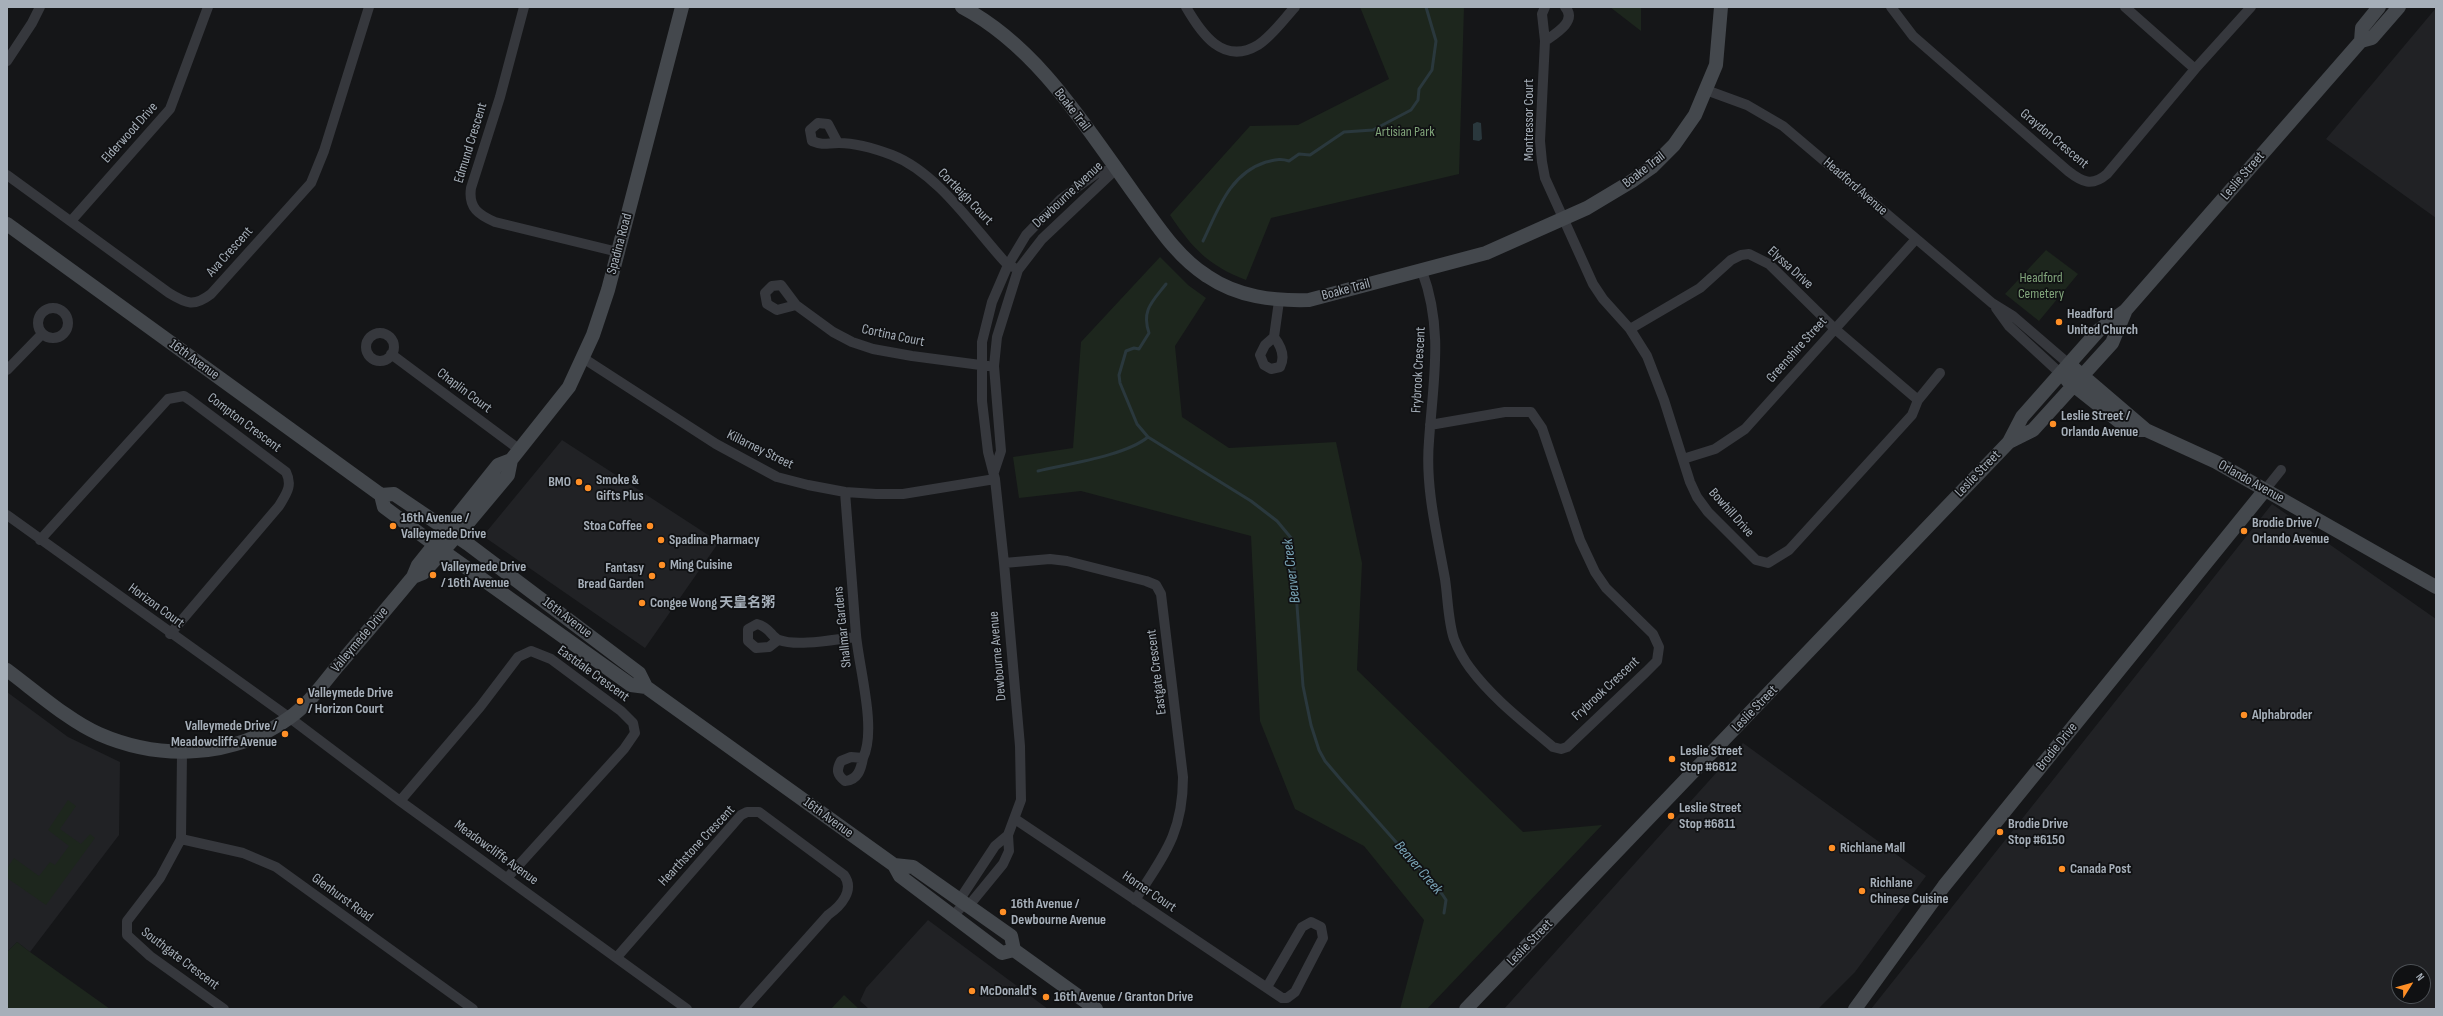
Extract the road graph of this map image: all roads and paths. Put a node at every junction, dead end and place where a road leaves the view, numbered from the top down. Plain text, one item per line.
1 (40, 7) edge
2 (208, 7) edge
3 (369, 7) edge
4 (524, 7) edge
5 (682, 7) edge
6 (962, 7) edge
7 (1186, 7) edge
8 (1295, 7) edge
9 (1545, 7) edge
10 (1565, 7) edge
11 (1721, 7) edge
12 (1891, 7) edge
13 (2125, 7) edge
14 (2251, 7) edge
15 (2379, 7) edge
16 (2399, 7) edge
17 (1544, 41) junction
18 (2361, 41) junction
19 (7, 61) edge
20 (2195, 69) junction
21 (1706, 90) junction
22 (838, 143) dead end
23 (1116, 169) junction
24 (7, 175) edge
25 (1564, 218) junction
26 (70, 221) junction
27 (7, 224) edge
28 (1916, 239) junction
29 (618, 252) junction
30 (1008, 265) junction
31 (1018, 270) junction
32 (1422, 271) junction
33 (1279, 301) junction
34 (796, 305) dead end
35 (2125, 312) junction
36 (1630, 329) junction
37 (1834, 329) junction
38 (42, 334) dead end
39 (1274, 337) dead end
40 (391, 354) dead end
41 (583, 358) junction
42 (982, 366) junction
43 (994, 366) junction
44 (7, 370) edge
45 (2065, 370) junction
46 (1940, 374) dead end
47 (2078, 381) junction
48 (1918, 400) junction
49 (1430, 425) junction
50 (2009, 442) junction
51 (515, 455) junction
52 (1683, 459) junction
53 (2281, 470) dead end
54 (995, 476) junction
55 (2265, 490) junction
56 (846, 492) junction
57 (381, 495) junction
58 (7, 516) edge
59 (452, 532) junction
60 (40, 540) junction
61 (439, 548) junction
62 (1004, 563) junction
63 (2436, 587) edge
64 (170, 634) junction
65 (856, 637) junction
66 (778, 640) dead end
67 (7, 670) edge
68 (646, 687) junction
69 (290, 718) junction
70 (182, 752) junction
71 (863, 758) dead end
72 (400, 801) junction
73 (1015, 820) junction
74 (1008, 835) junction
75 (182, 839) junction
76 (894, 866) junction
77 (507, 878) junction
78 (1136, 900) junction
79 (964, 904) junction
80 (952, 917) junction
81 (1014, 950) junction
82 (617, 957) junction
83 (1267, 987) junction
84 (1088, 1007) edge
85 (224, 1009) edge
86 (473, 1009) edge
87 (687, 1009) edge
88 (744, 1009) edge
89 (1466, 1009) edge
90 (1855, 1009) edge

1 - 19 street
2 - 26 street, Elderwood Drive
3 - 26 street, Ava Crescent
4 - 29 street, Edmund Crescent
5 - 29 main road, Spadina Road
6 - 23 main road, Boake Trail
7 - 8 street
9 - 17 street, Montressor Court
10 - 17 street
11 - 21 main road, Boake Trail
12 - 20 street, Graydon Crescent
13 - 20 street
14 - 20 street, Graydon Crescent
15 - 18 main road, Leslie Street
16 - 18 main road, Leslie Street
17 - 25 street, Montressor Court
18 - 35 main road, Leslie Street
21 - 25 main road, Boake Trail
21 - 28 street, Headford Avenue
22 - 30 street, Cortleigh Court
23 - 30 street, Dewbourne Avenue
23 - 31 street, Dewbourne Avenue
23 - 33 main road, Boake Trail
24 - 26 street, Ava Crescent
25 - 32 main road, Boake Trail
25 - 36 street, Bowhill Drive
27 - 57 main road, 16th Avenue
28 - 37 street, Greenshire Street
28 - 45 street, Headford Avenue
29 - 41 main road, Spadina Road
30 - 31 street, Cortleigh Court
30 - 42 street, Dewbourne Avenue
31 - 43 street, Dewbourne Avenue
32 - 33 main road, Boake Trail
32 - 49 street, Frybrook Crescent
33 - 39 street
34 - 42 street, Cortina Court
35 - 45 main road, Leslie Street
35 - 47 main road, Leslie Street
36 - 37 street, Elyssa Drive
36 - 52 street, Bowhill Drive
37 - 48 street, Elyssa Drive
37 - 52 street, Greenshire Street
38 - 44 street
40 - 51 street, Chaplin Court
41 - 51 main road, Spadina Road
41 - 56 street, Killarney Street
42 - 43 street, Cortina Court
42 - 54 street, Dewbourne Avenue
43 - 54 street, Dewbourne Avenue
45 - 47 main road, Orlando Avenue
45 - 50 main road, Leslie Street
46 - 48 street, Bowhill Drive
47 - 50 main road, Leslie Street
47 - 55 main road, Orlando Avenue
48 - 52 street, Bowhill Drive
49 - 49 street, Frybrook Crescent
50 - 89 main road, Leslie Street
51 - 59 main road, Spadina Road
53 - 55 street
54 - 56 street, Killarney Street
54 - 62 street, Dewbourne Avenue
55 - 63 main road, Orlando Avenue
55 - 90 main road, Brodie Drive
56 - 65 street, Shallmar Gardens
57 - 59 main road, 16th Avenue
57 - 61 main road, 16th Avenue
58 - 60 street, Horizon Court
59 - 61 main road, Spadina Road
59 - 68 main road, 16th Avenue
60 - 64 street, Horizon Court
60 - 64 street, Compton Crescent
61 - 68 main road, 16th Avenue
61 - 69 main road, Valleymede Drive
62 - 73 street, Dewbourne Avenue
62 - 78 street, Eastgate Crescent
64 - 69 street, Horizon Court
65 - 66 street
65 - 71 street, Shallmar Gardens
67 - 70 main road, Valleymede Drive
68 - 76 main road, 16th Avenue
69 - 70 main road, Valleymede Drive
69 - 72 street, Meadowcliffe Avenue
70 - 75 street, Southgate Crescent
72 - 77 street, Meadowcliffe Avenue
72 - 77 street, Eastdale Crescent
73 - 74 street, Dewbourne Avenue
73 - 78 street, Horner Court
74 - 79 street, Dewbourne Avenue
74 - 79 street, Dewbourne Avenue
75 - 85 street, Southgate Crescent
75 - 86 street, Glenhurst Road
76 - 79 main road
76 - 80 main road, 16th Avenue
77 - 82 street, Meadowcliffe Avenue
78 - 83 street, Horner Court
79 - 80 street, Dewbourne Avenue
79 - 81 main road
80 - 81 main road, 16th Avenue
81 - 84 main road
82 - 87 street, Meadowcliffe Avenue
82 - 88 street, Hearthstone Crescent
83 - 83 street, Horner Court

